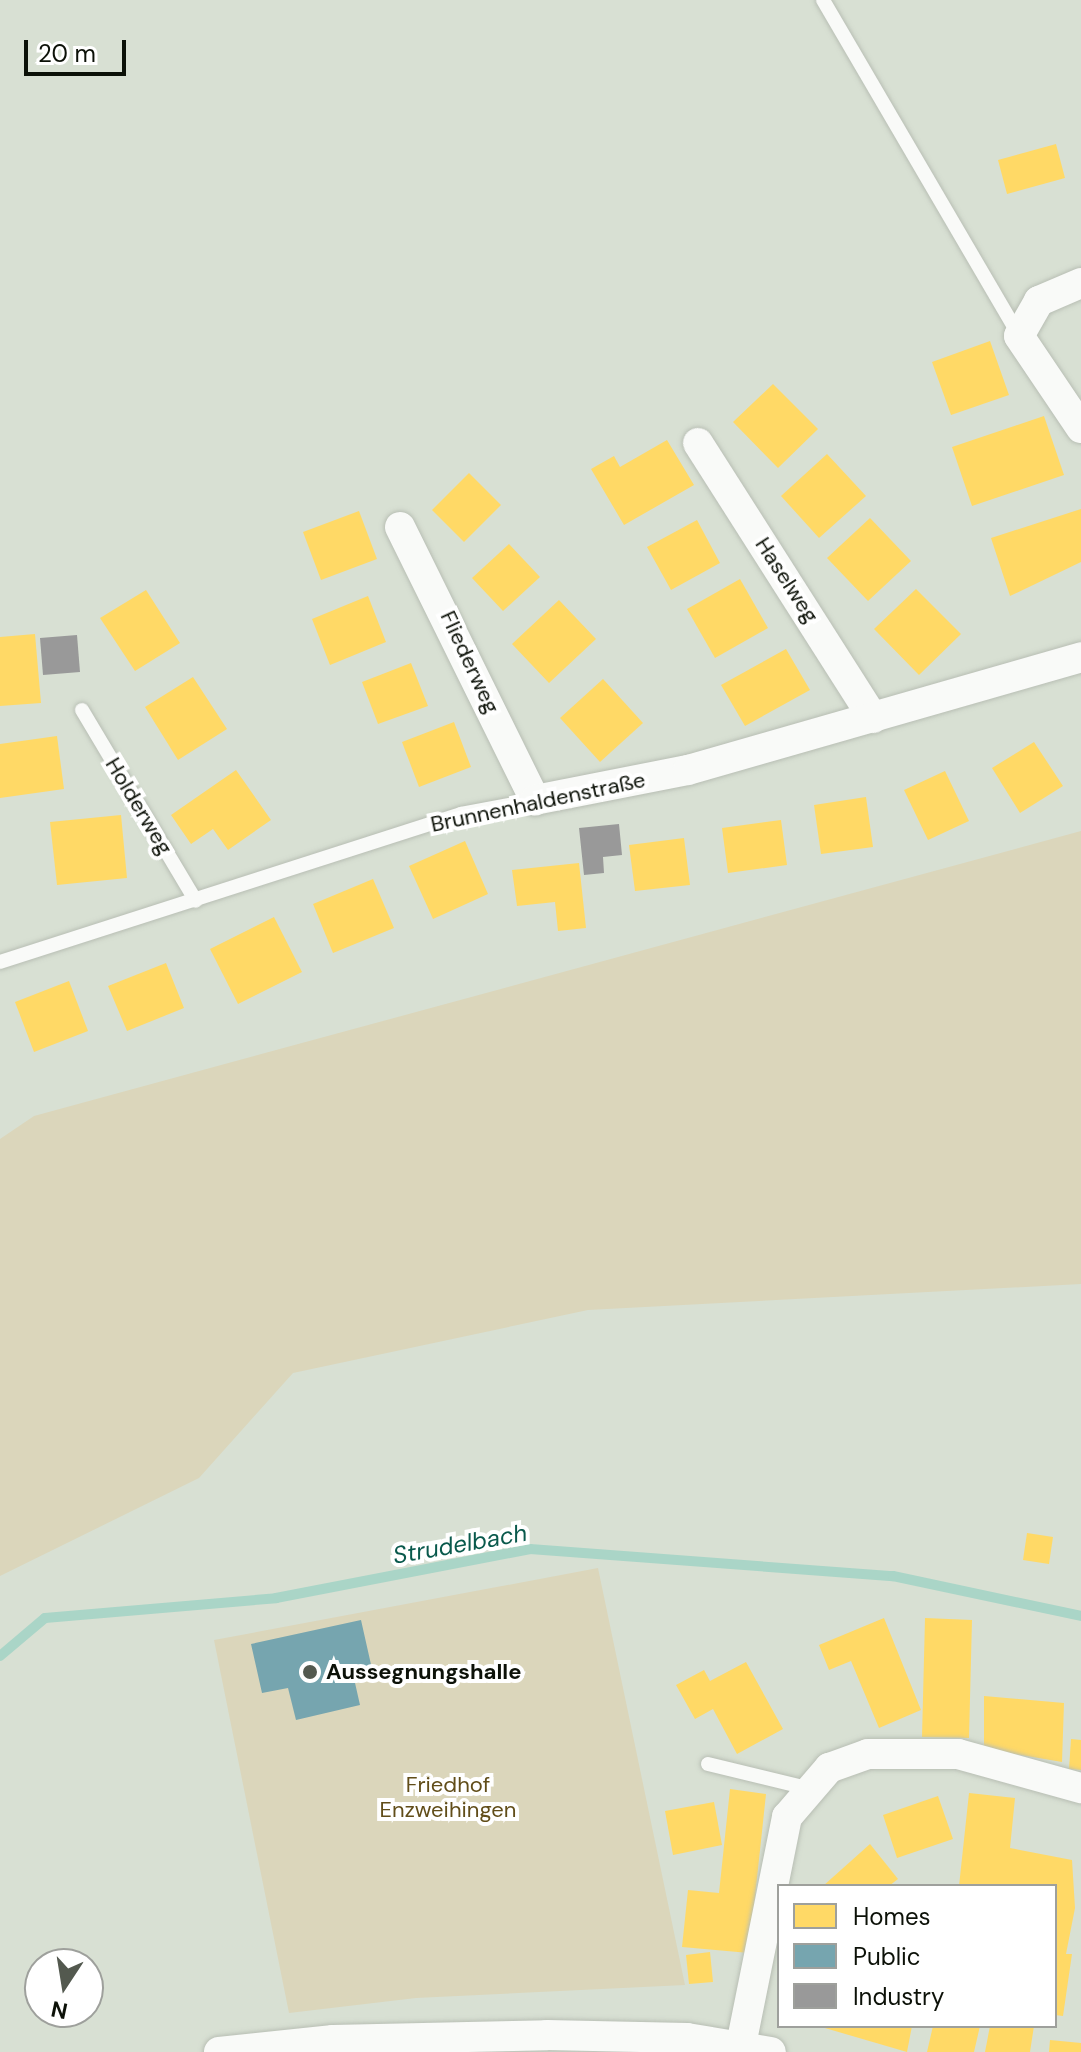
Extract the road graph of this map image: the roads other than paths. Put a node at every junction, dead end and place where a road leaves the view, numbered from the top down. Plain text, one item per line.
1 (823, 0) edge
2 (1081, 283) edge
3 (1019, 336) junction
4 (1081, 428) edge
5 (698, 443) dead end
6 (400, 527) dead end
7 (1081, 657) edge
8 (82, 710) dead end
9 (873, 718) junction
10 (535, 800) junction
11 (196, 901) junction
12 (0, 962) edge
13 (708, 1764) dead end
14 (807, 1788) junction
15 (1081, 1788) edge
16 (741, 2045) junction
17 (219, 2052) edge
18 (771, 2052) edge

1 - 3 lane
2 - 3 street
3 - 4 street
5 - 9 street, Haselweg
6 - 10 street, Fliederweg
7 - 9 street, Brunnenhaldenstraße
8 - 11 lane, Holderweg
9 - 10 street, Brunnenhaldenstraße
10 - 11 lane, Brunnenhaldenstraße
11 - 12 lane, Brunnenhaldenstraße
13 - 14 lane
14 - 15 street
14 - 16 street
16 - 17 street
16 - 18 street

